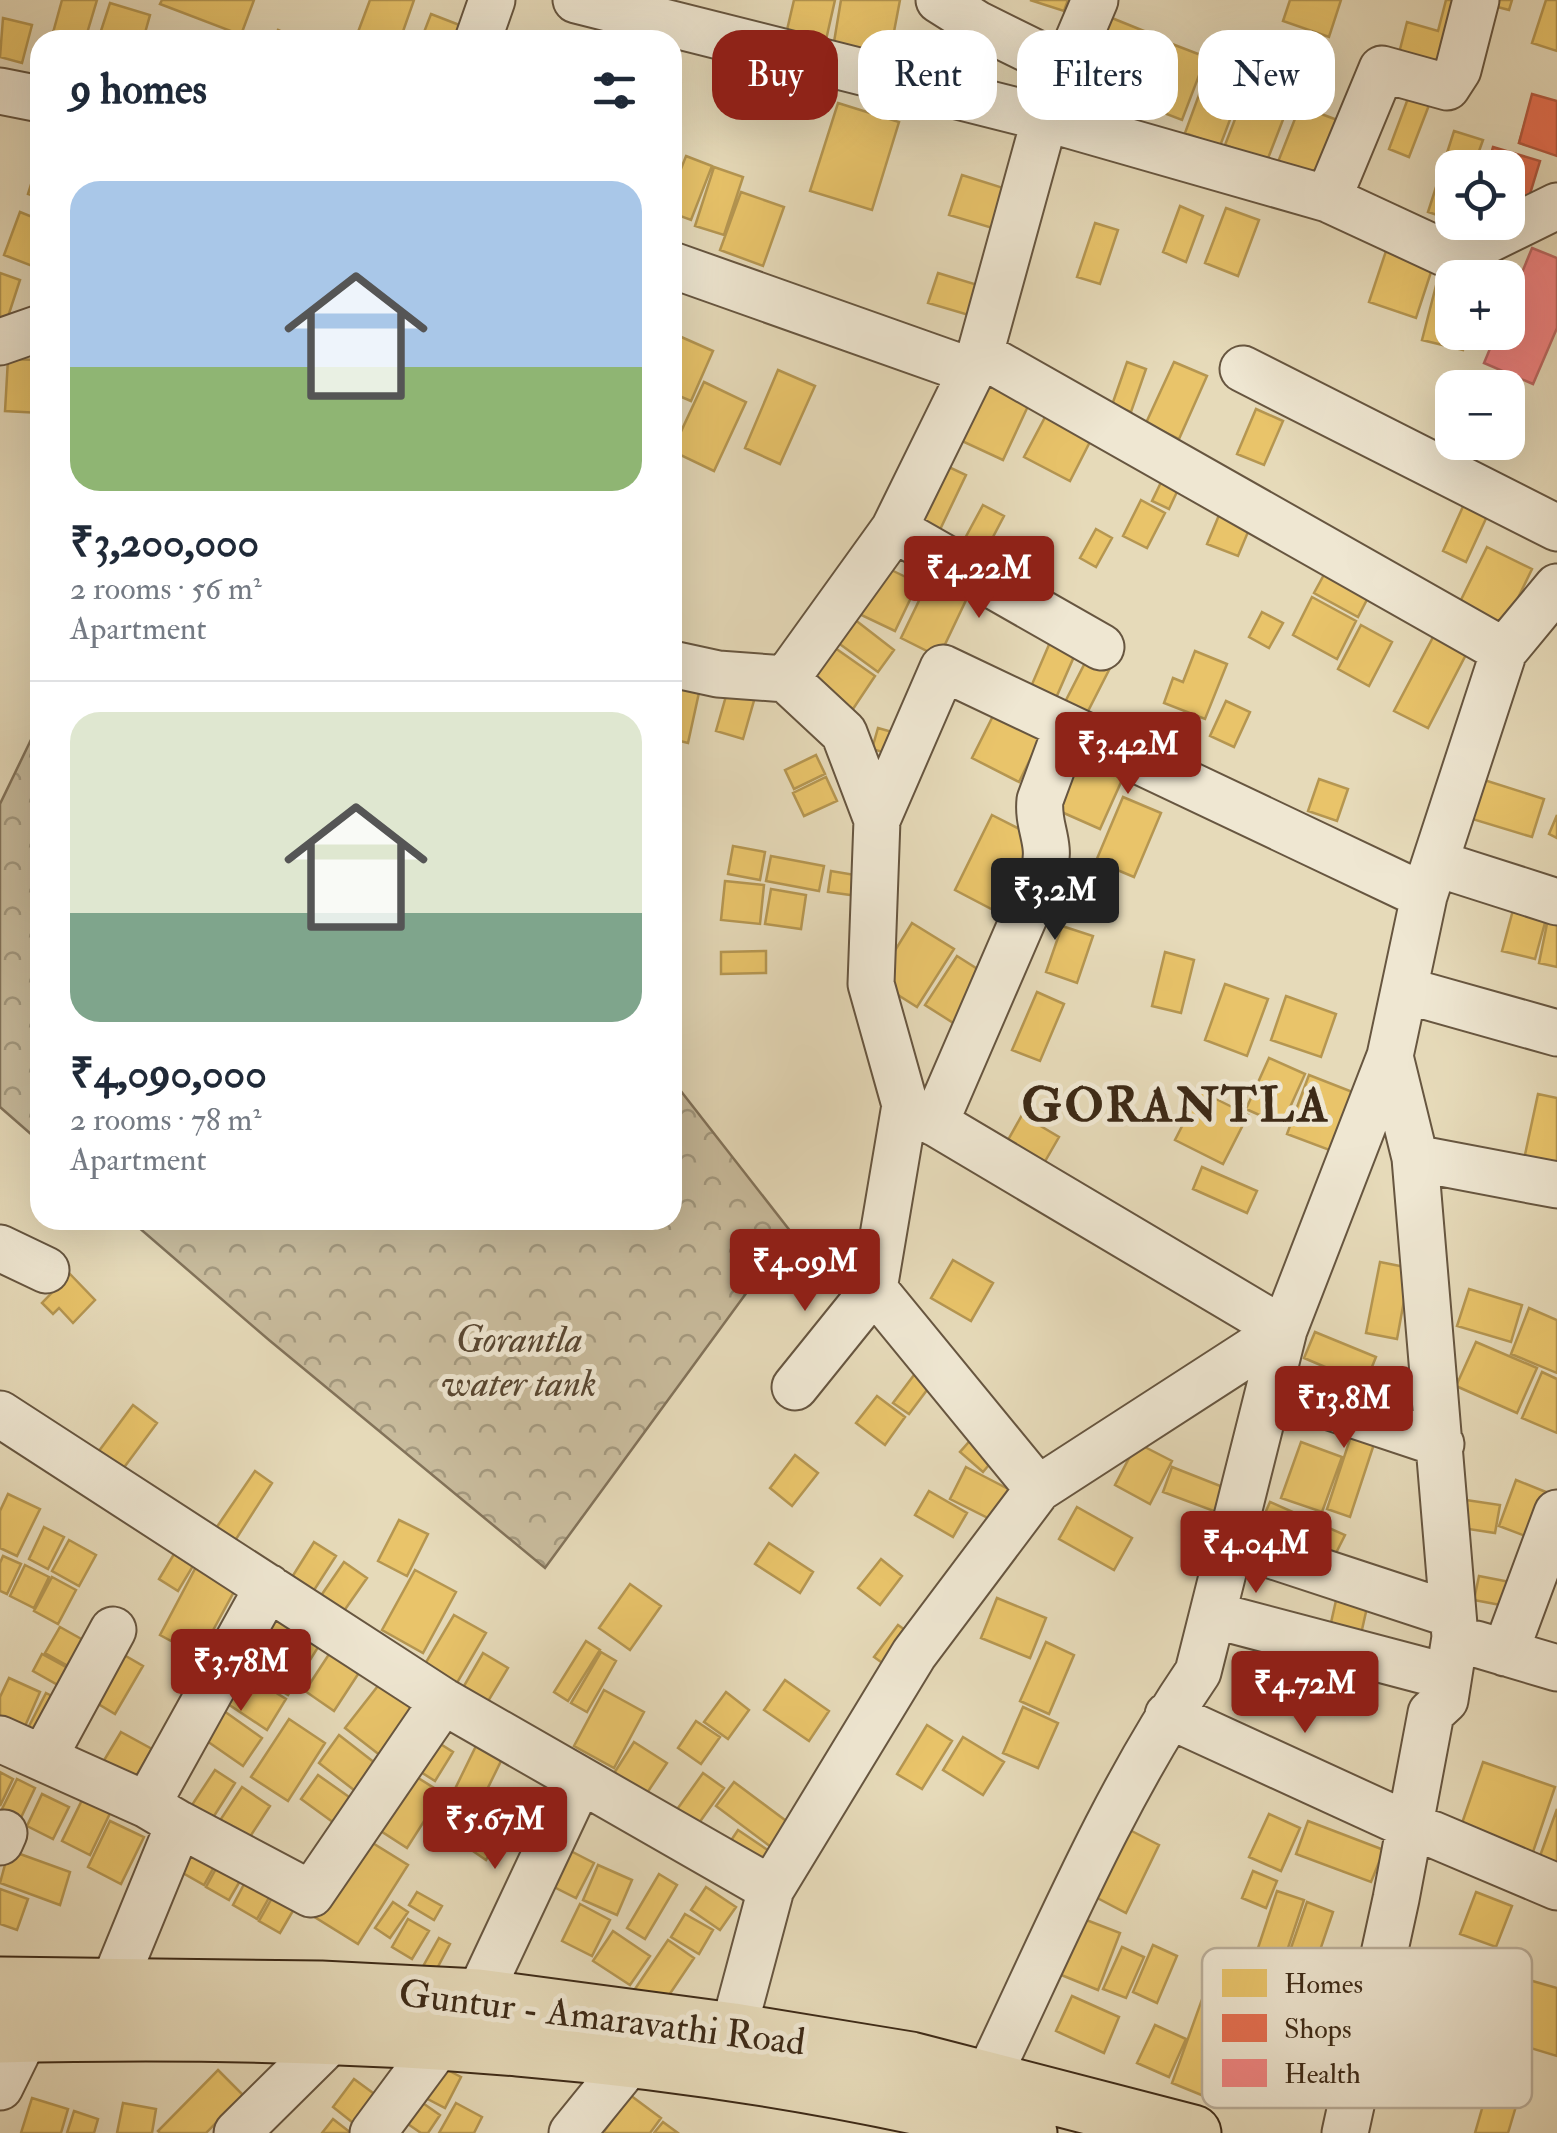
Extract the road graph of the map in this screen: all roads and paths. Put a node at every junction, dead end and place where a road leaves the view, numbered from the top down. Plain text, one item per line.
1 (492, 0) edge
2 (576, 0) edge
3 (939, 0) edge
4 (1095, 0) edge
5 (1476, 0) edge
6 (639, 8) edge
7 (482, 30) edge
8 (1082, 30) edge
9 (1017, 44) edge
10 (0, 91) edge
11 (30, 97) edge
12 (1017, 111) edge
13 (1043, 120) edge
14 (1051, 120) edge
15 (1328, 198) junction
16 (1557, 206) edge
17 (682, 268) edge
18 (30, 332) edge
19 (0, 342) edge
20 (976, 362) junction
21 (1243, 370) dead end
22 (1557, 528) edge
23 (894, 529) junction
24 (1557, 587) edge
25 (1528, 644) edge
26 (1101, 647) dead end
27 (682, 666) edge
28 (786, 679) junction
29 (1068, 727) junction
30 (878, 820) junction
31 (1429, 879) junction
32 (1557, 902) edge
33 (1404, 990) junction
34 (1557, 1033) edge
35 (1390, 1056) junction
36 (920, 1114) junction
37 (1415, 1158) junction
38 (1557, 1186) edge
39 (0, 1248) edge
40 (46, 1270) dead end
41 (874, 1289) junction
42 (1284, 1330) junction
43 (795, 1386) dead end
44 (1270, 1387) junction
45 (0, 1414) edge
46 (1441, 1444) junction
47 (1038, 1490) junction
48 (1557, 1513) edge
49 (1231, 1542) junction
50 (268, 1587) junction
51 (1212, 1616) junction
52 (113, 1630) dead end
53 (1505, 1652) junction
54 (1450, 1657) junction
55 (1557, 1668) edge
56 (443, 1701) junction
57 (1168, 1715) junction
58 (0, 1739) edge
59 (44, 1757) junction
60 (580, 1780) junction
61 (163, 1814) junction
62 (1421, 1830) junction
63 (1557, 1886) edge
64 (771, 1888) junction
65 (1392, 1948) edge
66 (1402, 1948) edge
67 (0, 1985) edge
68 (113, 1985) junction
69 (478, 1996) junction
70 (733, 2031) junction
71 (13, 2034) edge
72 (334, 2036) junction
73 (442, 2040) junction
74 (632, 2059) junction
75 (0, 2087) edge
76 (1352, 2108) edge
77 (1376, 2108) edge
78 (973, 2110) edge
79 (237, 2133) edge
80 (373, 2133) edge
81 (572, 2133) edge
82 (1029, 2133) edge
83 (1192, 2133) edge
84 (1346, 2133) edge
85 (1372, 2133) edge

1 - 7 street
2 - 6 street
3 - 9 street
4 - 8 street
5 - 15 street
6 - 12 street
10 - 11 street
13 - 20 street
14 - 15 street
15 - 16 street
17 - 20 street
18 - 19 street
20 - 23 street
20 - 25 street
21 - 22 street
23 - 26 street
23 - 28 street
24 - 25 street
25 - 31 street
27 - 28 street
28 - 30 street
29 - 30 street
29 - 31 street
29 - 36 street
30 - 36 street
31 - 32 street
31 - 33 street
33 - 34 street
33 - 35 street
35 - 37 street
35 - 42 street
36 - 41 street
36 - 42 street
37 - 38 street
37 - 46 street
39 - 40 street
41 - 43 street
41 - 47 street
42 - 44 street
42 - 47 street
44 - 46 street
44 - 49 street
45 - 50 street
46 - 54 street
47 - 64 street
48 - 53 street
49 - 51 street
49 - 54 street
50 - 56 street
50 - 61 street
51 - 54 street
51 - 57 street
52 - 59 street
53 - 54 street
53 - 55 street
54 - 62 street
56 - 60 street
56 - 61 street
57 - 62 street
57 - 78 street
58 - 59 street
59 - 61 street
60 - 64 street
60 - 69 street
61 - 68 street
62 - 63 street
62 - 65 street
62 - 66 street
64 - 70 street
67 - 68 main road, Guntur - Amaravathi Road
68 - 69 main road, Guntur - Amaravathi Road
69 - 70 main road, Guntur - Amaravathi Road
70 - 78 main road, Guntur - Amaravathi Road
71 - 72 main road, Guntur - Amaravathi Road
71 - 75 street
72 - 73 main road, Guntur - Amaravathi Road
72 - 79 street
73 - 74 main road, Guntur - Amaravathi Road
73 - 80 street
74 - 78 main road, Guntur - Amaravathi Road
74 - 81 street
76 - 84 street
77 - 85 street
78 - 82 main road, Guntur - Amaravathi Road
78 - 83 main road, Guntur - Amaravathi Road

